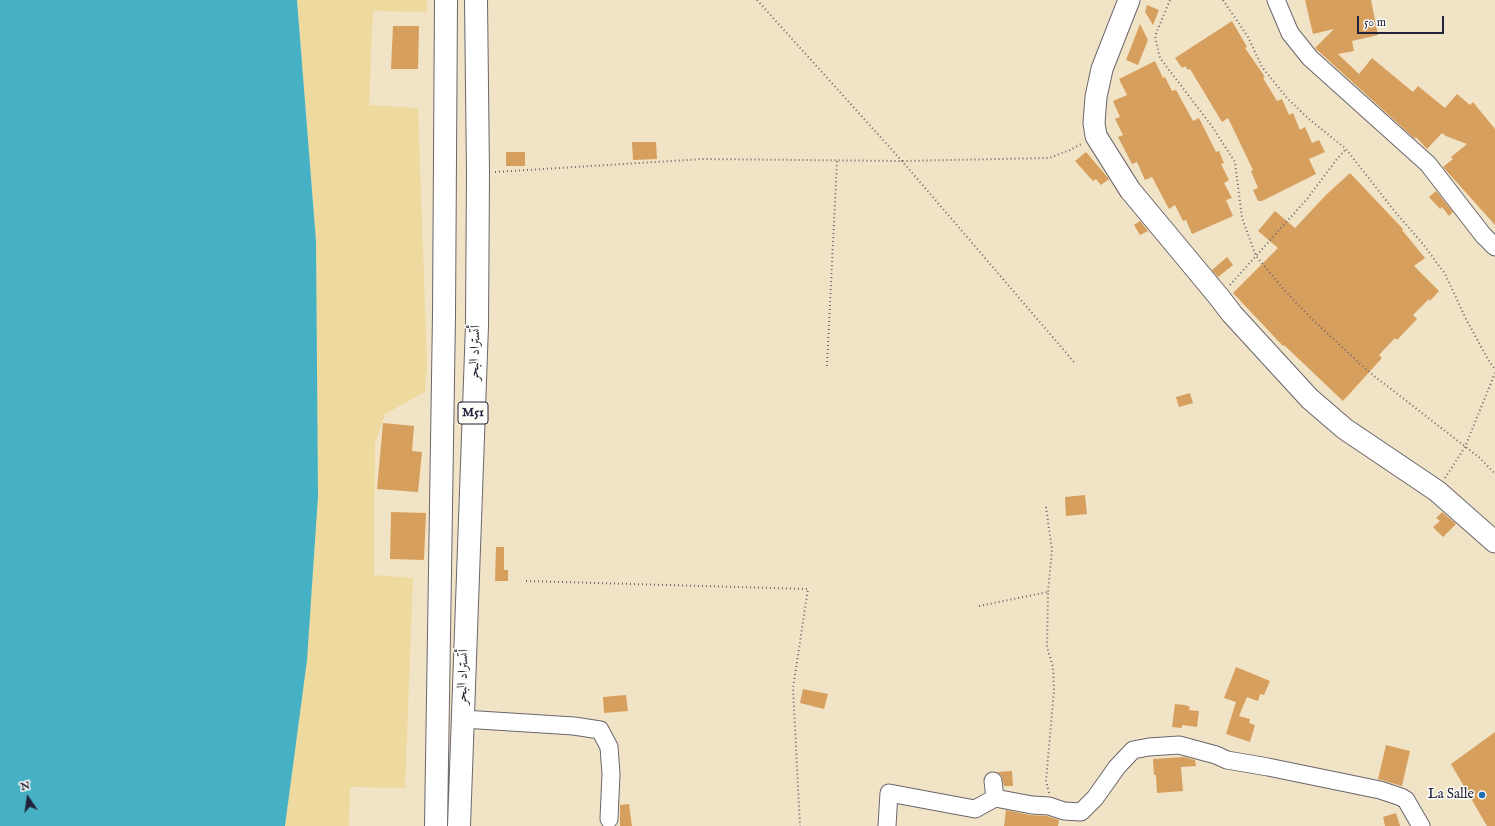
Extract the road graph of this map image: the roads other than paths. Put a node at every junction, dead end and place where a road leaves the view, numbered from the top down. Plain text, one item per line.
1 (446, 0) edge
2 (476, 0) edge
3 (1129, 0) edge
4 (1276, 0) edge
5 (1495, 247) edge
6 (444, 291) junction
7 (477, 295) junction
8 (444, 321) junction
9 (477, 325) junction
10 (1495, 542) edge
11 (463, 719) junction
12 (993, 781) dead end
13 (995, 798) junction
14 (610, 819) dead end
15 (436, 826) edge
16 (459, 826) edge
17 (887, 826) edge
18 (1421, 826) edge

1 - 6 highway, أتستراد البحر / M51
2 - 7 highway, أتستراد البحر / M51
3 - 10 main road
4 - 5 street
6 - 7 highway
6 - 8 highway, أتستراد البحر / M51
7 - 9 highway, أتستراد البحر / M51
8 - 9 highway
8 - 15 highway, أتستراد البحر / M51
9 - 11 highway, أتستراد البحر / M51
11 - 14 street
11 - 16 highway, أتستراد البحر / M51
12 - 13 street
13 - 17 street
13 - 18 street

